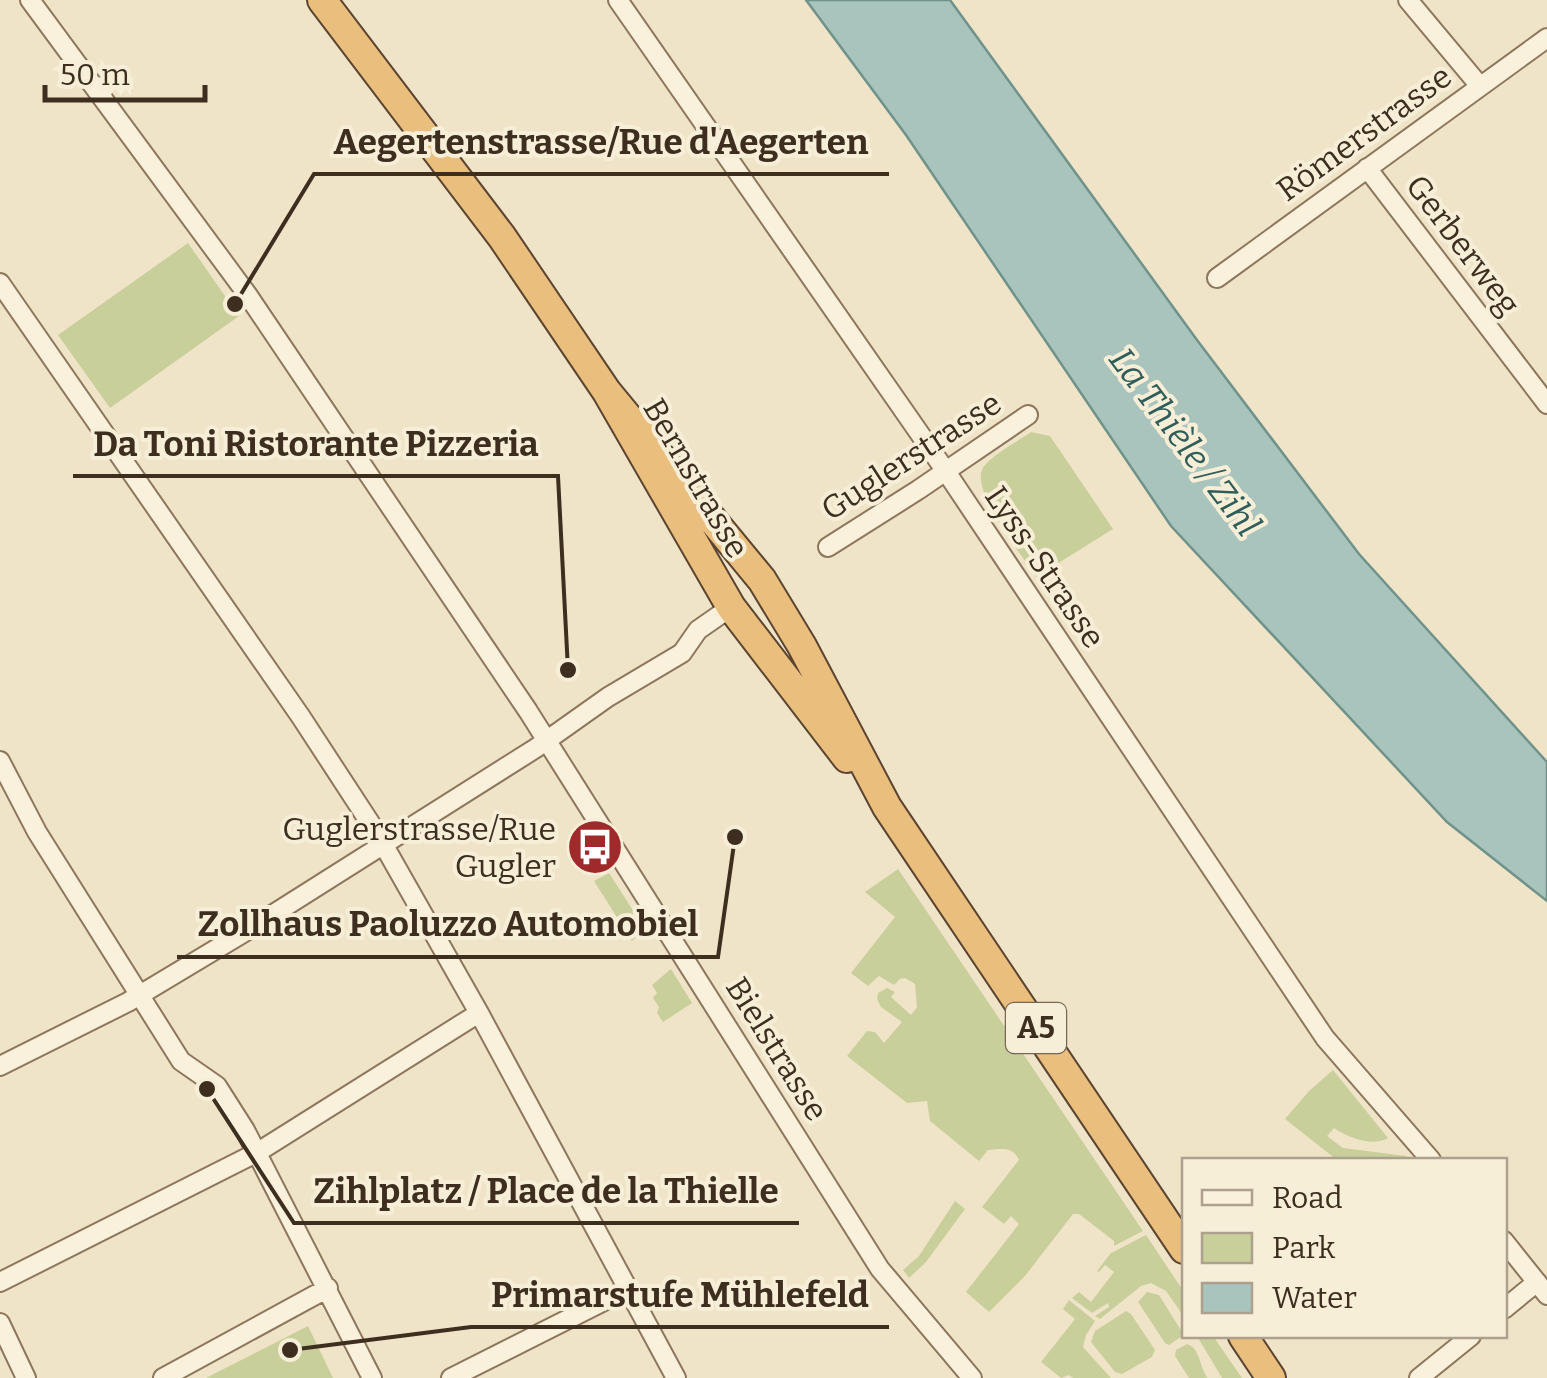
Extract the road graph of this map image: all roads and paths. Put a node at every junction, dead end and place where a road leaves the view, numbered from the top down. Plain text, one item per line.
1 (30, 0) edge
2 (322, 0) edge
3 (618, 0) edge
4 (1408, 0) edge
5 (1545, 43) edge
6 (1479, 85) junction
7 (1368, 168) junction
8 (1217, 278) dead end
9 (0, 283) edge
10 (607, 392) junction
11 (1547, 404) edge
12 (1028, 415) dead end
13 (945, 470) junction
14 (828, 547) dead end
15 (731, 607) junction
16 (802, 646) junction
17 (547, 740) junction
18 (0, 761) edge
19 (888, 807) junction
20 (383, 845) junction
21 (140, 995) junction
22 (479, 1013) junction
23 (0, 1066) edge
24 (258, 1152) junction
25 (1429, 1158) edge
26 (1507, 1244) edge
27 (1182, 1246) edge
28 (1540, 1277) edge
29 (0, 1282) edge
30 (328, 1288) junction
31 (628, 1289) junction
32 (1507, 1305) edge
33 (0, 1323) edge
34 (1244, 1338) edge
35 (1469, 1338) edge
36 (26, 1378) edge
37 (162, 1378) edge
38 (372, 1378) edge
39 (452, 1378) edge
40 (676, 1378) edge
41 (972, 1378) edge
42 (1271, 1378) edge
43 (1420, 1378) edge

1 - 17 street, Bielstrasse
2 - 10 highway, A5
3 - 13 street, Lyss-Strasse
4 - 6 street
5 - 6 street, Römerstrasse
6 - 7 street, Römerstrasse
7 - 8 street, Römerstrasse
7 - 11 street, Gerberweg
9 - 20 street
10 - 15 highway, Bernstrasse / A5
10 - 16 highway, Bernstrasse / A5
12 - 13 street, Guglerstrasse
13 - 14 street, Guglerstrasse
13 - 25 street, Lyss-Strasse
15 - 16 highway
15 - 17 street
15 - 19 highway, Bernstrasse / A5
16 - 19 highway, Bernstrasse / A5
17 - 20 street
17 - 41 street, Bielstrasse
18 - 21 street
19 - 27 highway, Bernstrasse / A5
20 - 21 street
20 - 22 street
21 - 23 street
21 - 24 street
22 - 24 street
22 - 31 street
24 - 29 street
24 - 30 street
26 - 28 street
28 - 32 street
30 - 37 street
30 - 38 street
31 - 39 street
31 - 40 street
33 - 36 street
34 - 42 highway
35 - 43 street

